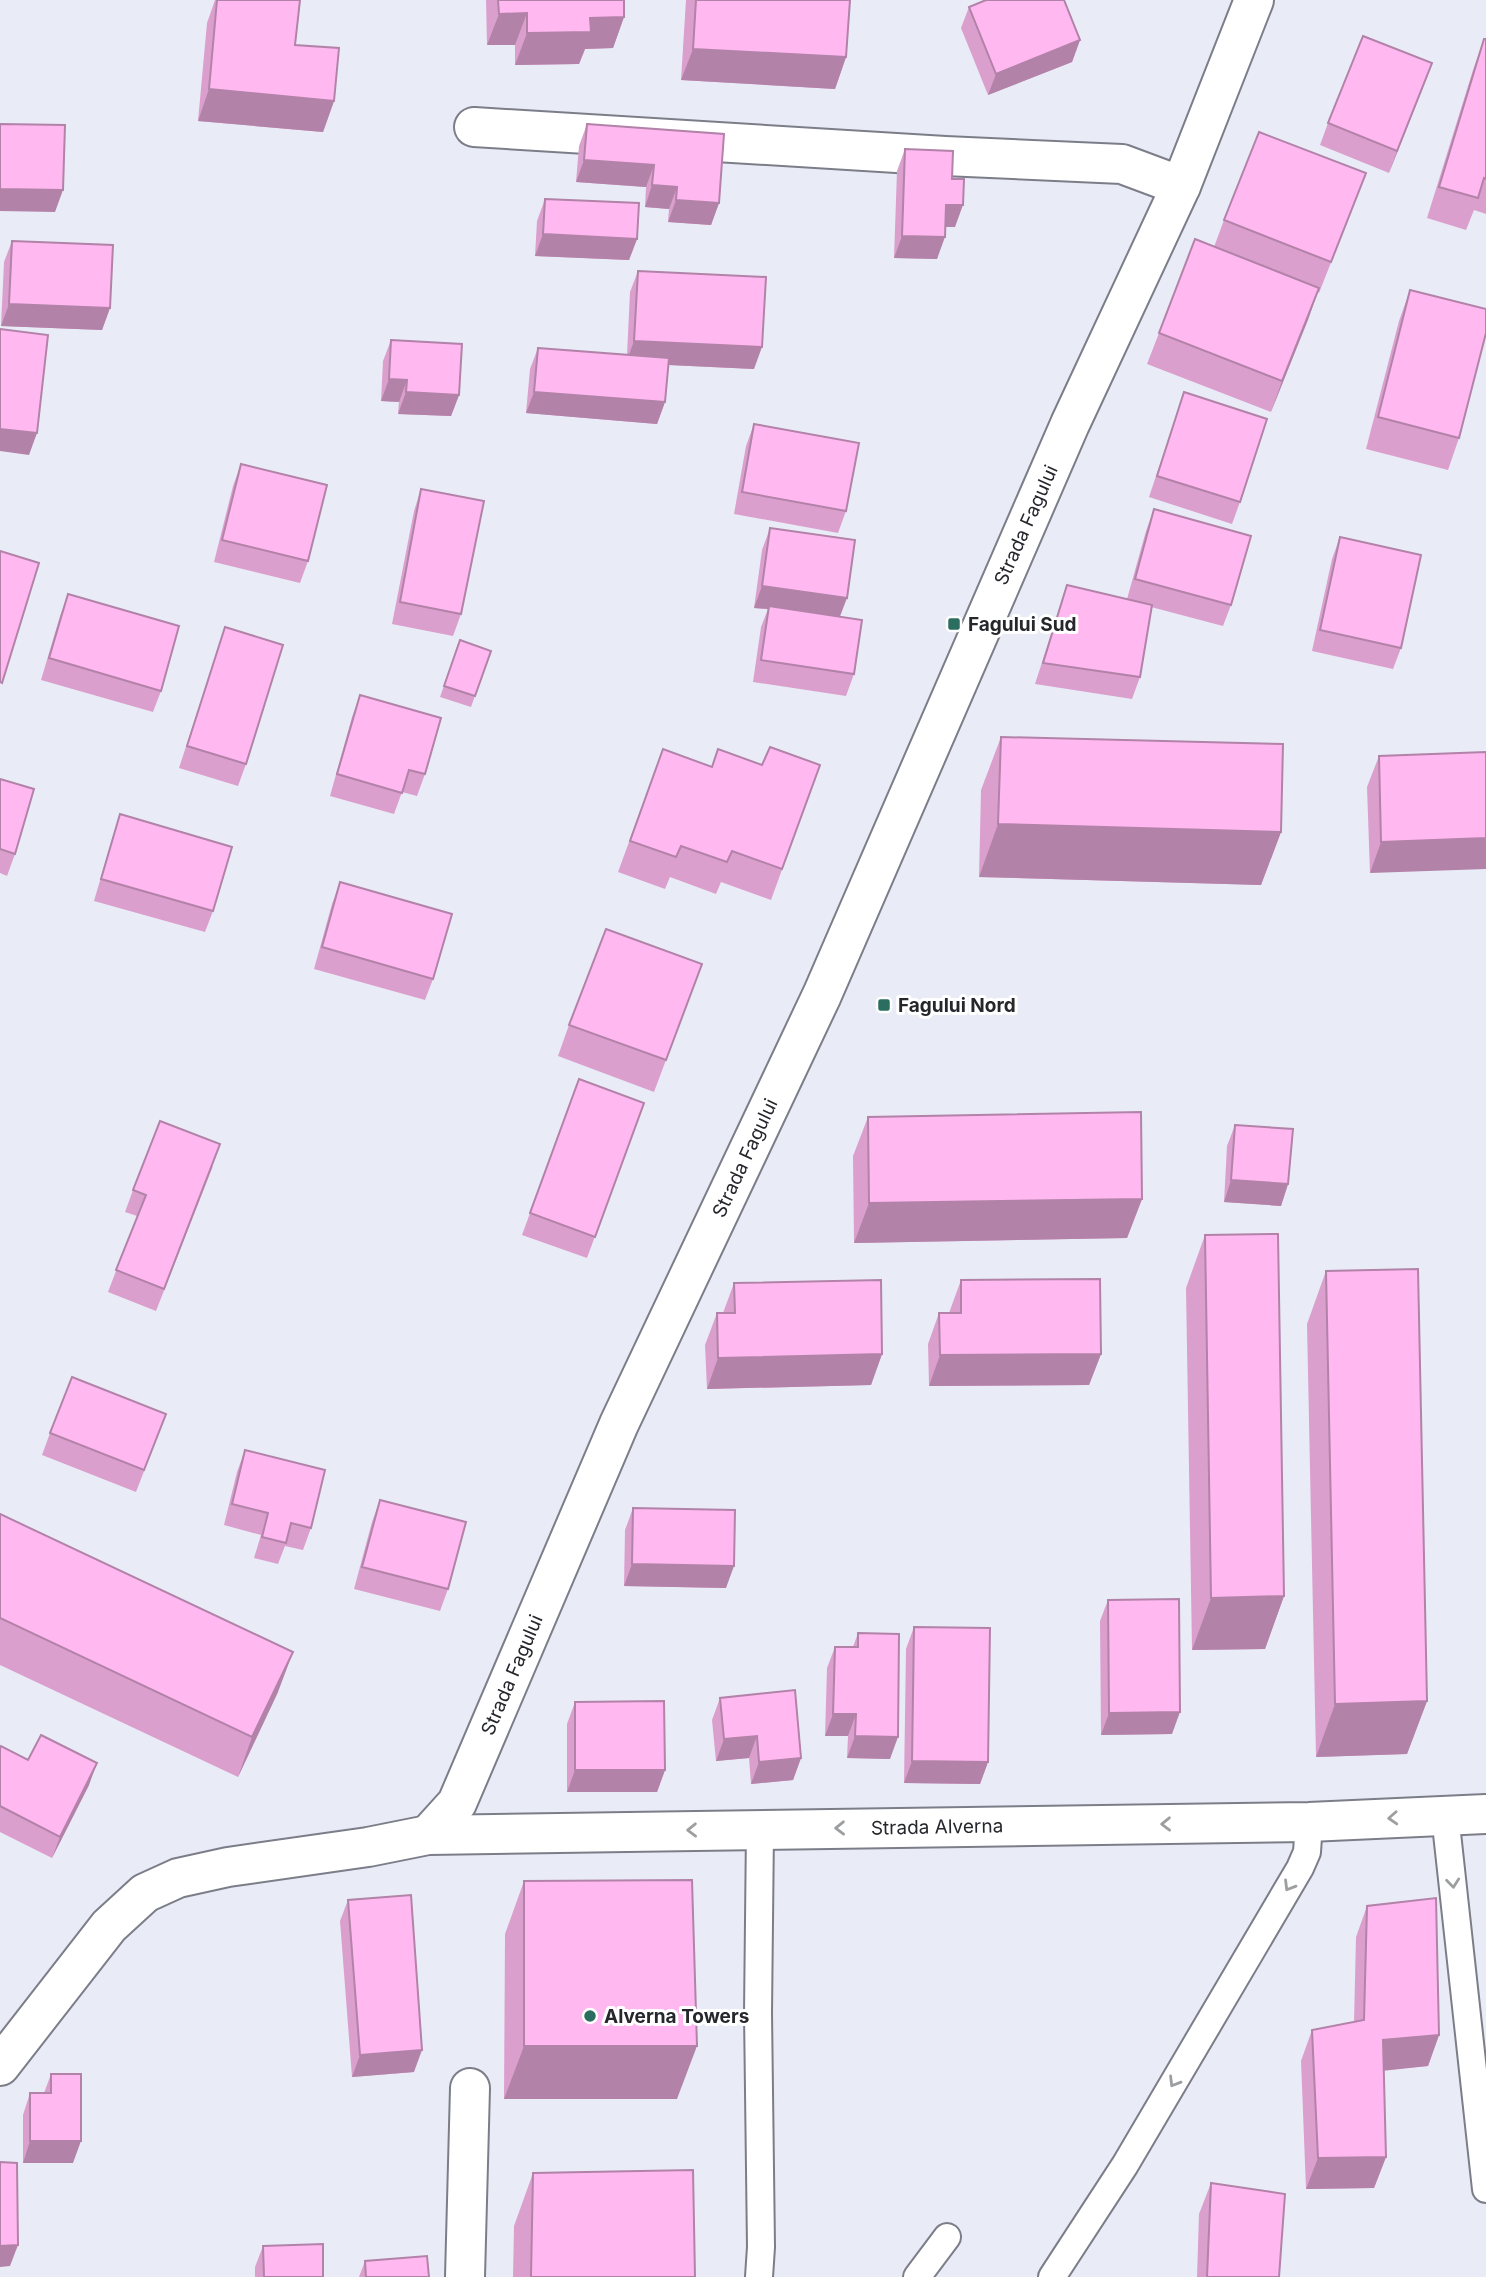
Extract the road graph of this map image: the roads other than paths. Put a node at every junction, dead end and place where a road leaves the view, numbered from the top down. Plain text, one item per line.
1 (1254, 0) edge
2 (474, 127) dead end
3 (1181, 186) junction
4 (1486, 1814) edge
5 (1445, 1815) junction
6 (1309, 1822) junction
7 (760, 1829) junction
8 (428, 1835) junction
9 (0, 2066) edge
10 (470, 2088) dead end
11 (1486, 2189) edge
12 (947, 2237) dead end
13 (465, 2277) edge
14 (760, 2277) edge
15 (917, 2277) edge
16 (1052, 2277) edge

1 - 3 street, Strada Fagului
2 - 3 street
3 - 8 street, Strada Fagului
4 - 5 street, Strada Alverna
5 -> 6 street, Strada Alverna
5 -> 11 lane
6 -> 7 street, Strada Alverna
6 -> 16 lane
7 -> 8 street, Strada Alverna
7 - 14 lane
8 - 9 street
10 - 13 street
12 - 15 lane

